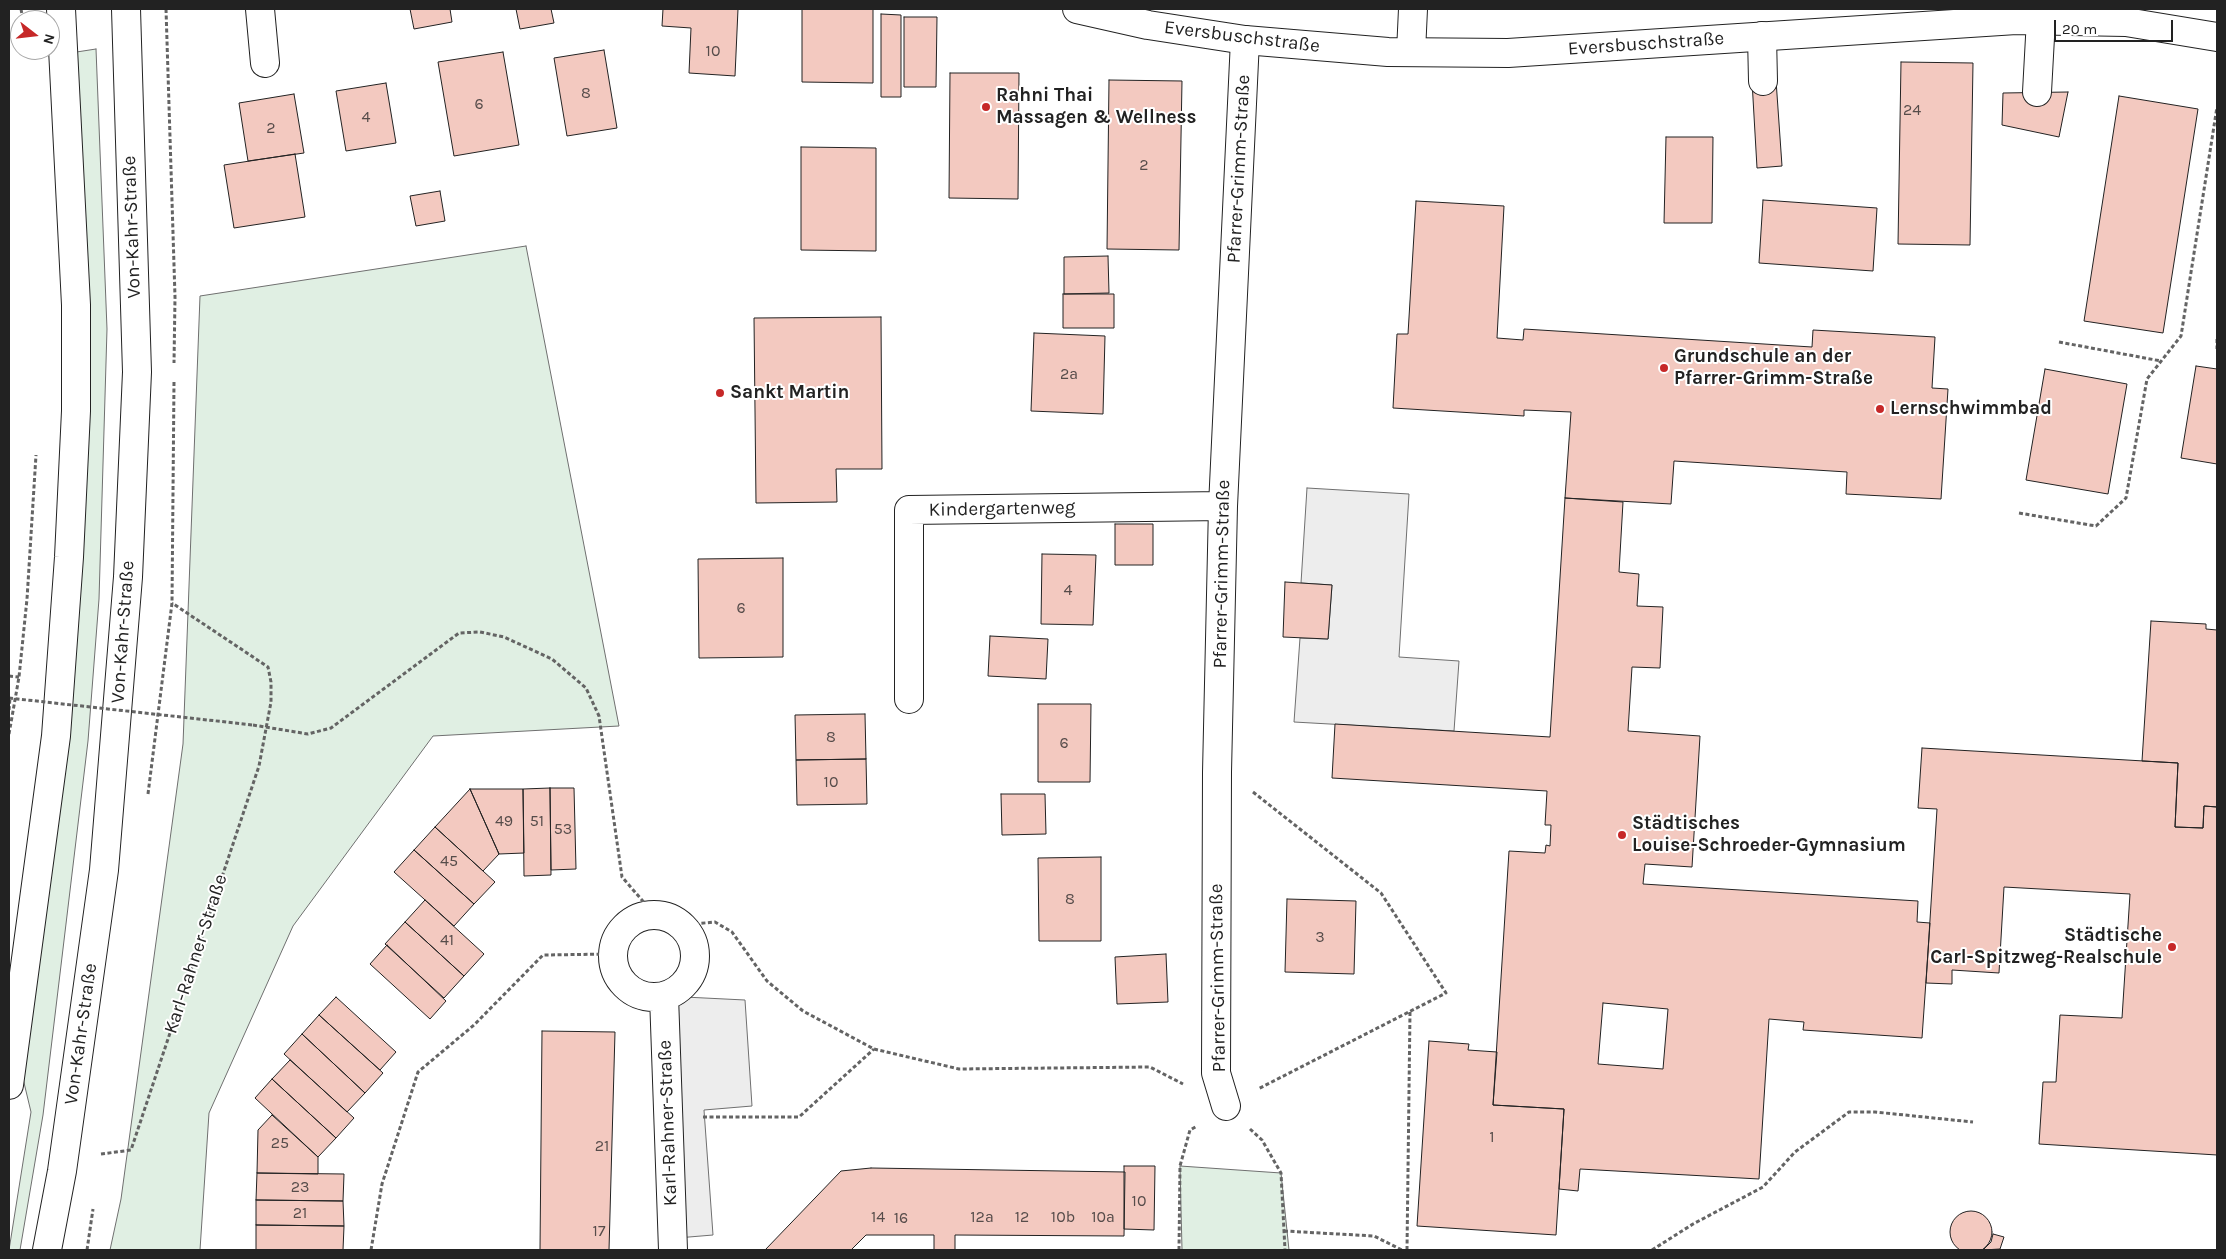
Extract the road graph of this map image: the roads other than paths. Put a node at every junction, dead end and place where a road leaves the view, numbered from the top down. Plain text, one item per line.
1 (61, 9) edge
2 (126, 9) edge
3 (260, 9) edge
4 (1077, 9) edge
5 (1413, 9) edge
6 (1133, 15) edge
7 (2042, 20) junction
8 (1762, 36) junction
9 (2217, 37) edge
10 (1245, 40) junction
11 (1411, 52) junction
12 (265, 64) dead end
13 (1764, 81) dead end
14 (2037, 92) dead end
15 (1223, 506) junction
16 (909, 699) dead end
17 (664, 996) junction
18 (9, 1085) edge
19 (1226, 1106) road end
20 (47, 1250) edge
21 (673, 1250) edge

1 - 18 main road
2 - 20 main road, Von-Kahr-Straße
3 - 12 main road
4 - 6 main road, Eversbuschstraße
5 - 11 main road
6 - 10 main road, Eversbuschstraße
7 - 8 main road, Eversbuschstraße
7 - 9 main road, Eversbuschstraße
7 - 14 main road
8 - 11 main road, Eversbuschstraße
8 - 13 main road
10 - 11 main road, Eversbuschstraße
10 - 15 main road, Pfarrer-Grimm-Straße
15 - 16 main road, Kindergartenweg
15 - 19 main road, Pfarrer-Grimm-Straße
17 - 17 main road
17 - 21 main road, Karl-Rahner-Straße

